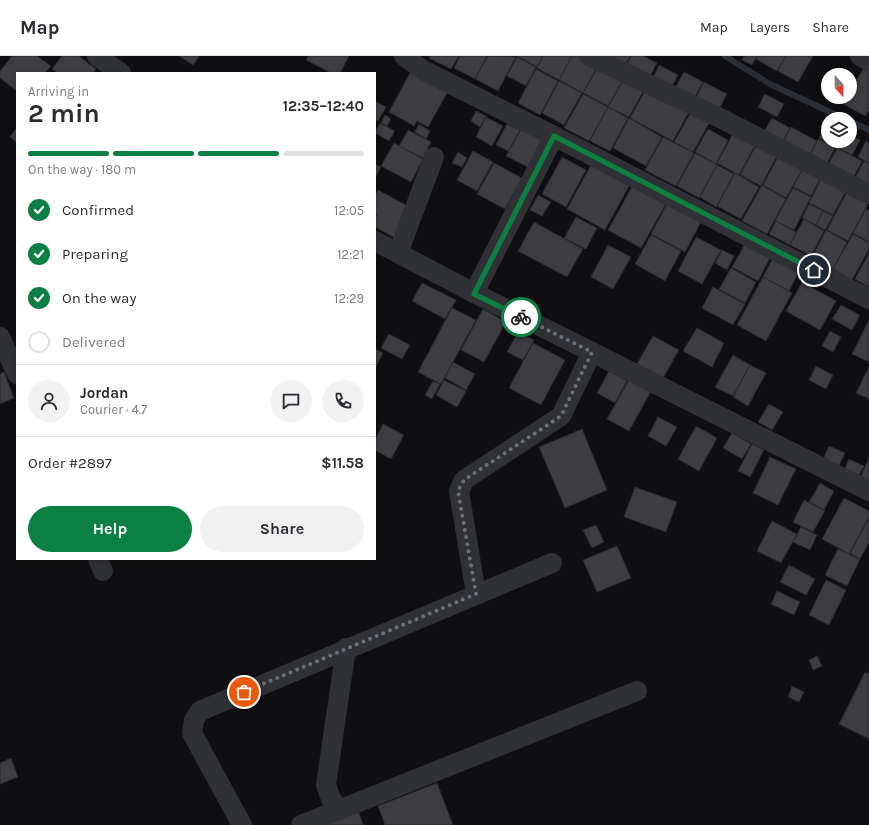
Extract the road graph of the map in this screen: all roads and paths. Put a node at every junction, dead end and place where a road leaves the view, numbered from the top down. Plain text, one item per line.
1 (96, 56) edge
2 (404, 56) edge
3 (589, 56) edge
4 (860, 56) edge
5 (869, 60) edge
6 (120, 72) edge
7 (554, 136) junction
8 (434, 157) dead end
9 (869, 194) edge
10 (376, 242) edge
11 (398, 253) junction
12 (474, 294) junction
13 (869, 299) edge
14 (0, 337) edge
15 (592, 352) junction
16 (16, 372) edge
17 (869, 491) edge
18 (552, 563) dead end
19 (476, 594) junction
20 (346, 648) junction
21 (637, 691) dead end
22 (340, 810) junction
23 (242, 825) edge
24 (301, 825) edge

1 - 6 street
2 - 7 street
3 - 9 street
4 - 5 street
7 - 12 street
7 - 13 street
8 - 11 street
10 - 11 street
11 - 12 street
12 - 15 street
14 - 16 street
15 - 17 street
15 - 19 street
18 - 19 street
19 - 20 street
20 - 22 street
20 - 23 street
21 - 22 street
22 - 24 street

